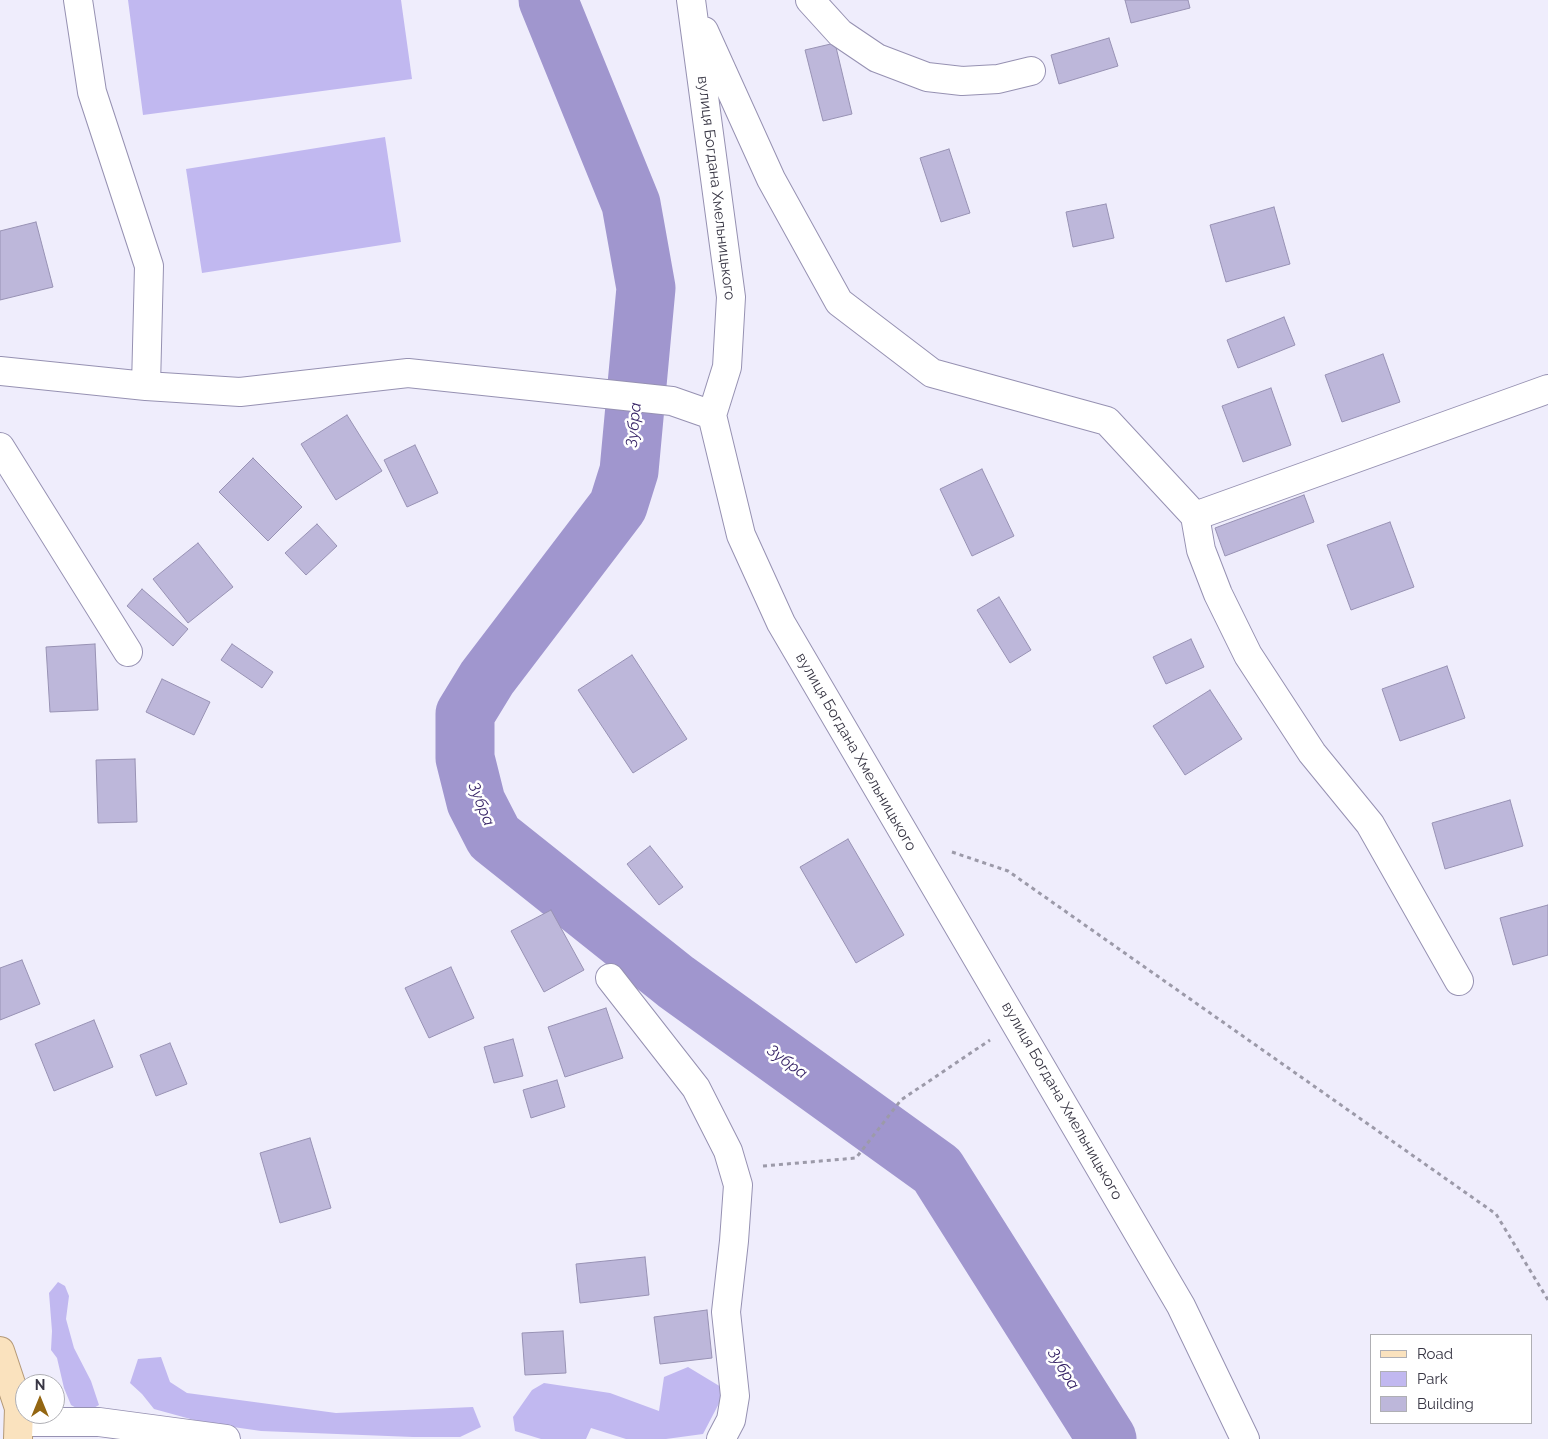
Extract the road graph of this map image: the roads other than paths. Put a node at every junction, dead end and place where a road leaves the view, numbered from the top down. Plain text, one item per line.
1 (78, 0) edge
2 (810, 0) edge
3 (692, 2) edge
4 (1031, 70) dead end
5 (0, 371) edge
6 (146, 386) junction
7 (1548, 389) edge
8 (712, 415) junction
9 (0, 448) edge
10 (1194, 516) junction
11 (128, 652) dead end
12 (610, 978) dead end
13 (1459, 981) dead end
14 (0, 1351) edge
15 (19, 1431) edge
16 (226, 1439) edge
17 (721, 1439) edge
18 (1245, 1439) edge

1 - 6 street
2 - 4 street
3 - 8 street, вулиця Богдана Хмельницького
3 - 10 street
5 - 6 street
6 - 8 street
7 - 10 street
8 - 18 street, вулиця Богдана Хмельницького
9 - 11 street
10 - 13 street
12 - 17 street
14 - 15 main road
15 - 16 street

